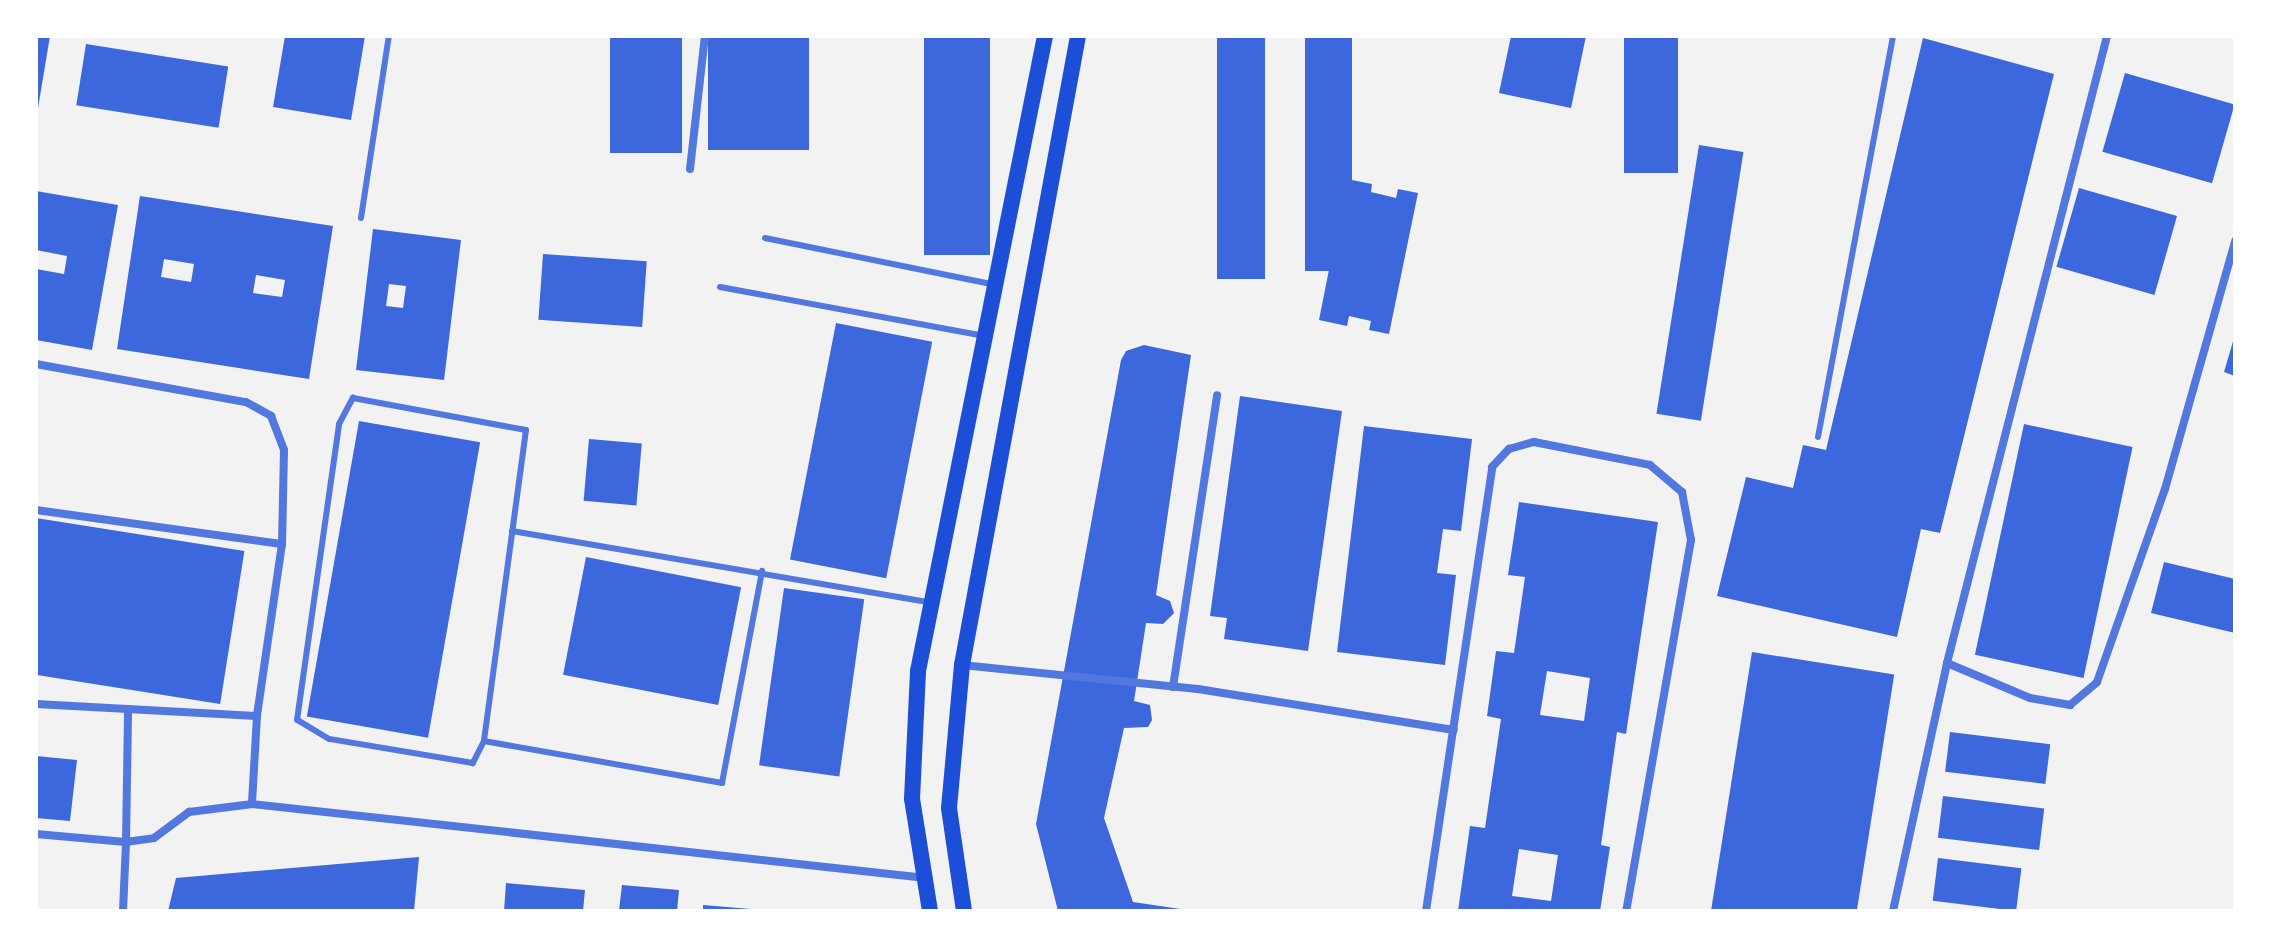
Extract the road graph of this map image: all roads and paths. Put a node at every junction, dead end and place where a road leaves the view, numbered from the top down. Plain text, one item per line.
1 (389, 36) edge
2 (705, 36) edge
3 (1045, 36) edge
4 (1078, 36) edge
5 (1893, 36) edge
6 (2107, 36) edge
7 (690, 169) dead end
8 (361, 218) dead end
9 (765, 238) dead end
10 (2235, 241) edge
11 (995, 285) junction
12 (720, 287) dead end
13 (985, 336) junction
14 (36, 364) edge
15 (1217, 395) dead end
16 (1818, 437) dead end
17 (36, 510) edge
18 (512, 531) junction
19 (282, 544) junction
20 (762, 571) junction
21 (932, 603) junction
22 (1947, 663) junction
23 (962, 665) junction
24 (1173, 687) junction
25 (36, 704) edge
26 (128, 709) junction
27 (257, 716) junction
28 (1454, 730) junction
29 (484, 741) junction
30 (252, 804) junction
31 (36, 834) edge
32 (126, 842) junction
33 (926, 878) junction
34 (123, 911) edge
35 (930, 911) edge
36 (964, 911) edge
37 (1426, 911) edge
38 (1626, 911) edge
39 (1893, 911) edge

1 - 8 lane
2 - 7 street
3 - 11 main road
4 - 23 main road
5 - 16 lane
6 - 22 street
9 - 11 lane
10 - 22 street
11 - 13 main road
12 - 13 lane
13 - 21 main road
14 - 19 street
15 - 24 street
17 - 19 street
18 - 20 lane
18 - 29 lane
18 - 29 lane
19 - 27 street
20 - 21 lane
20 - 29 lane
21 - 33 main road
22 - 39 street
23 - 24 street
23 - 36 main road
24 - 28 street
25 - 26 street
26 - 27 street
26 - 32 street
27 - 30 street
28 - 37 street
28 - 38 street
30 - 32 street
30 - 33 street
31 - 32 street
32 - 34 street
33 - 35 main road

